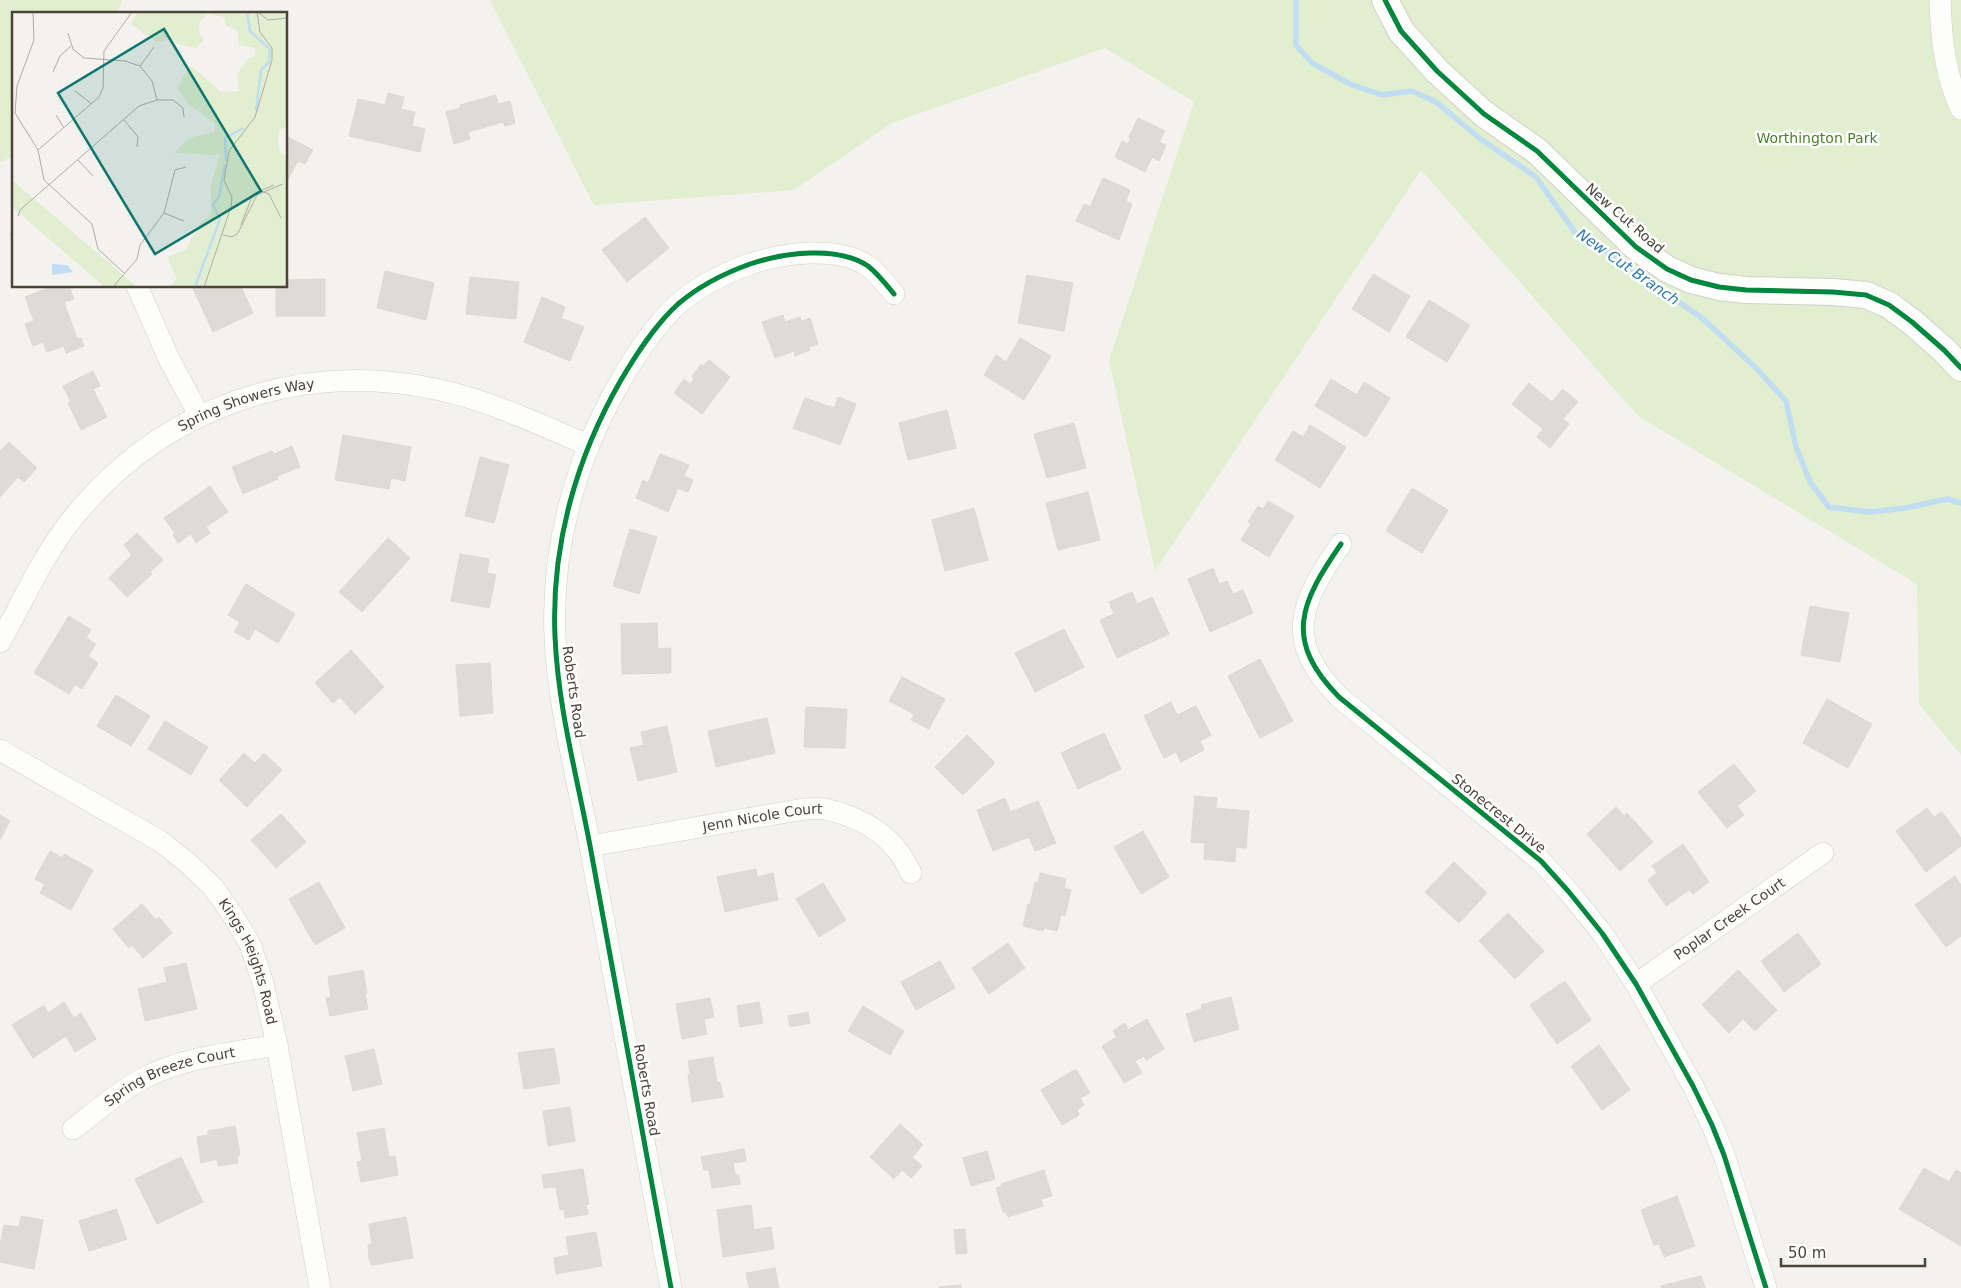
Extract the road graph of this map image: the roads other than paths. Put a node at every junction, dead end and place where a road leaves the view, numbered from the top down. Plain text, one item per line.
1 (1384, 0) edge
2 (1940, 0) edge
3 (1961, 110) edge
4 (138, 288) edge
5 (894, 294) dead end
6 (1961, 368) edge
7 (199, 415) junction
8 (588, 445) junction
9 (1340, 544) dead end
10 (0, 642) edge
11 (0, 750) edge
12 (590, 846) junction
13 (1823, 853) dead end
14 (911, 873) dead end
15 (1636, 984) junction
16 (277, 1045) junction
17 (73, 1129) dead end
18 (320, 1288) edge
19 (671, 1288) edge
20 (1766, 1288) edge

1 - 6 street, New Cut Road
2 - 3 street
4 - 7 street
5 - 8 street, Roberts Road
7 - 8 street, Spring Showers Way
7 - 10 street, Spring Showers Way
8 - 12 street, Roberts Road
9 - 15 street, Stonecrest Drive
11 - 16 street, Kings Heights Road
12 - 14 street, Jenn Nicole Court
12 - 19 street, Roberts Road
13 - 15 street, Poplar Creek Court
15 - 20 street, Stonecrest Drive
16 - 17 street, Spring Breeze Court
16 - 18 street, Kings Heights Road

